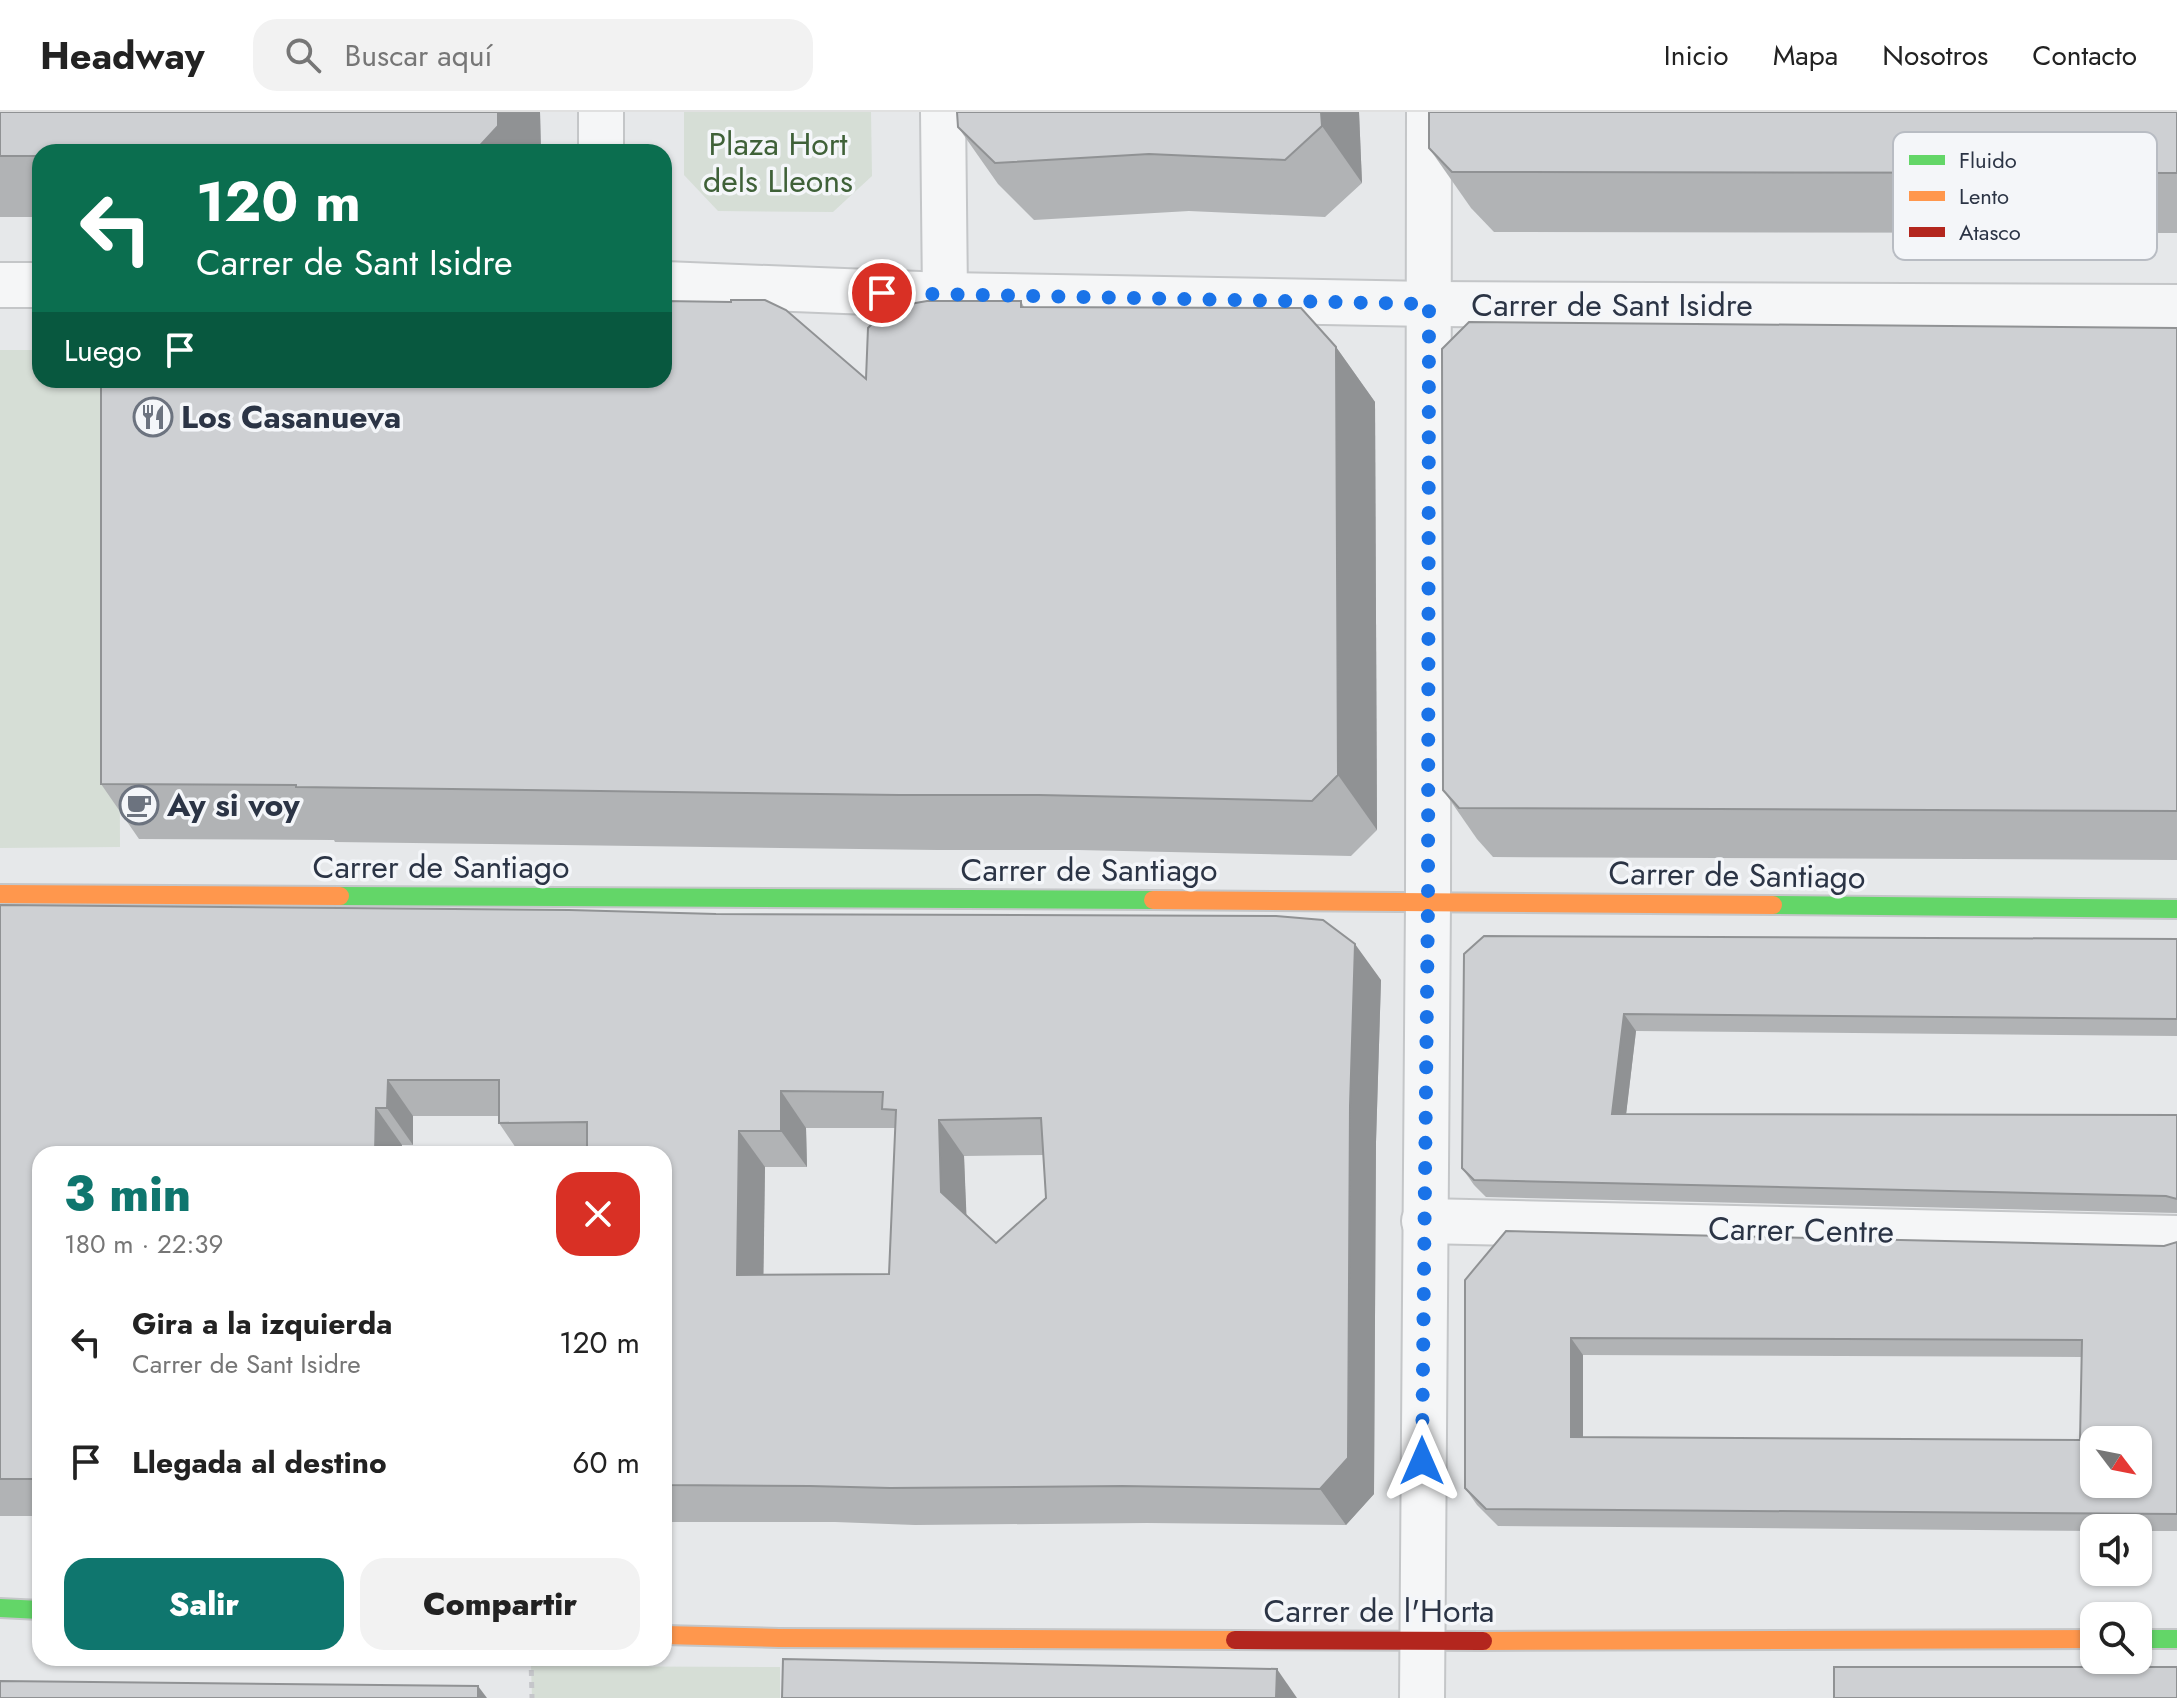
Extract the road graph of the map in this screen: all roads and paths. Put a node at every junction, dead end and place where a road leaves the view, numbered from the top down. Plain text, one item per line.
1 (601, 112) edge
2 (943, 112) edge
3 (1429, 112) edge
4 (601, 144) edge
5 (672, 284) edge
6 (0, 285) edge
7 (32, 285) edge
8 (945, 295) junction
9 (1429, 304) junction
10 (2177, 307) edge
11 (0, 894) edge
12 (1428, 902) junction
13 (2177, 909) edge
14 (1424, 1221) junction
15 (2177, 1238) edge
16 (0, 1608) edge
17 (32, 1610) edge
18 (672, 1635) edge
19 (2080, 1639) edge
20 (2152, 1639) edge
21 (2177, 1639) edge
22 (1421, 1641) junction
23 (531, 1666) edge
24 (532, 1698) edge
25 (1422, 1698) edge

1 - 4 street
2 - 8 street
3 - 9 street
5 - 8 street, Carrer de Sant Isidre
6 - 7 street
8 - 9 street, Carrer de Sant Isidre
9 - 10 street, Carrer de Sant Isidre
9 - 12 street
11 - 12 street, Carrer de Santiago
12 - 13 street, Carrer de Santiago
12 - 14 street
14 - 15 street, Carrer Centre
14 - 22 street
16 - 17 street
18 - 22 street, Carrer de l'Horta
19 - 22 street, Carrer de l'Horta
20 - 21 street
22 - 25 street
23 - 24 path

